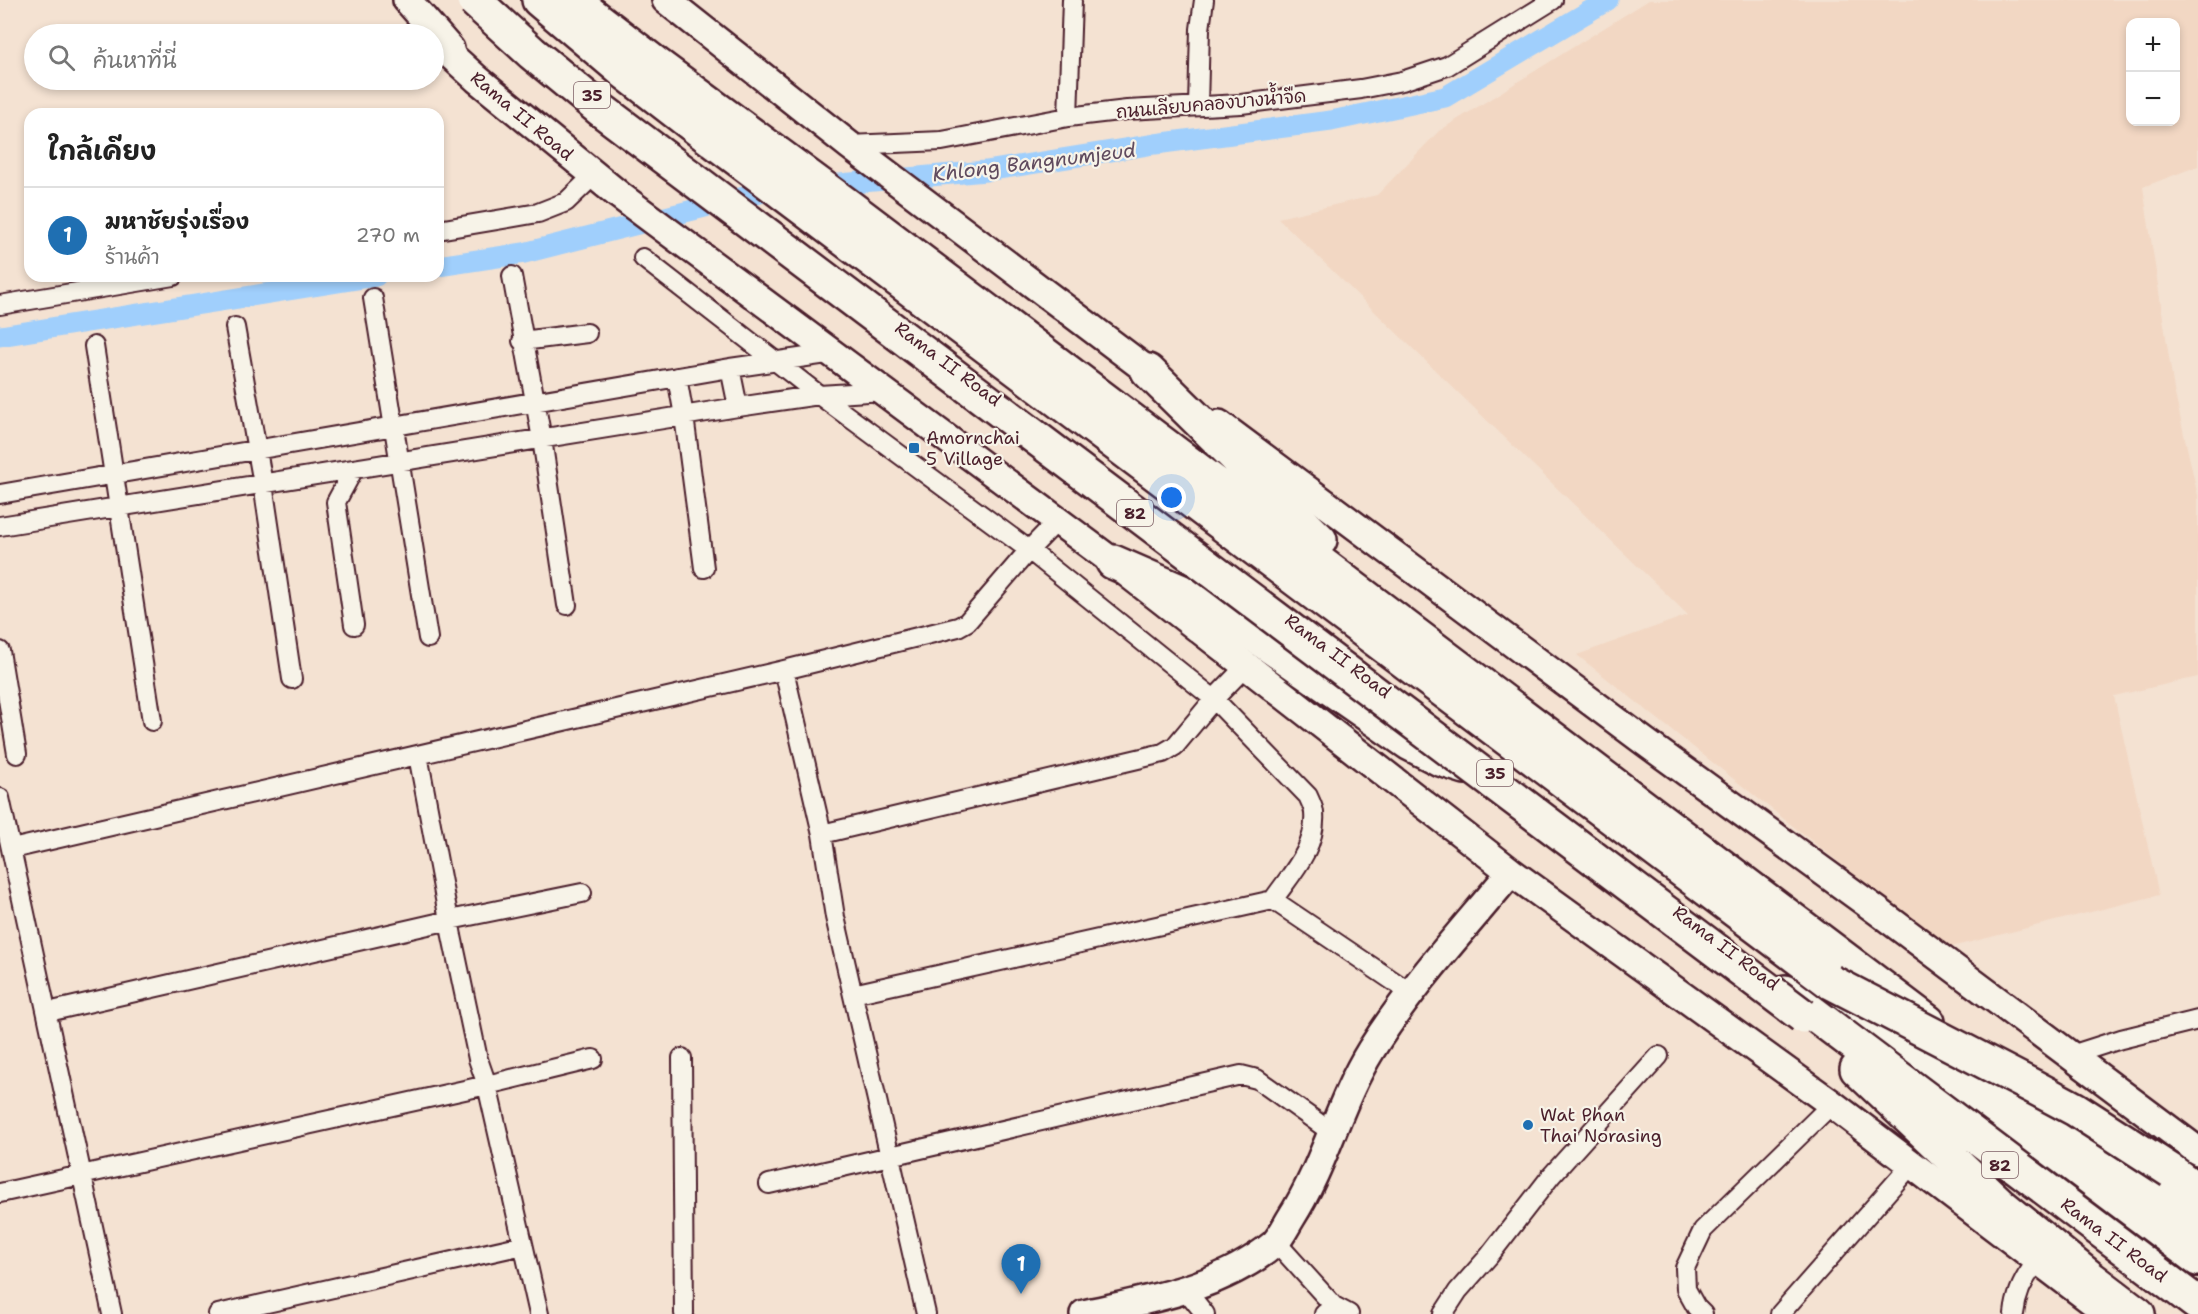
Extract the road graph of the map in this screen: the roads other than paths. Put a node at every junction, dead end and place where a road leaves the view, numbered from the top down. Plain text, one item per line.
1 (390, 0) edge
2 (407, 0) edge
3 (474, 0) edge
4 (483, 0) edge
5 (539, 0) edge
6 (573, 0) edge
7 (666, 0) edge
8 (1072, 0) edge
9 (1204, 0) edge
10 (1552, 0) edge
11 (416, 24) edge
12 (428, 24) edge
13 (444, 42) edge
14 (444, 49) edge
15 (477, 79) junction
16 (1198, 106) junction
17 (1068, 117) junction
18 (858, 152) junction
19 (594, 175) junction
20 (444, 229) edge
21 (643, 258) dead end
22 (512, 276) dead end
23 (89, 283) edge
24 (373, 298) dead end
25 (0, 305) edge
26 (235, 327) dead end
27 (587, 333) dead end
28 (522, 341) junction
29 (94, 346) dead end
30 (834, 353) junction
31 (777, 362) junction
32 (730, 368) junction
33 (1148, 371) junction
34 (676, 377) junction
35 (885, 391) junction
36 (819, 395) junction
37 (535, 402) junction
38 (738, 407) junction
39 (684, 416) junction
40 (394, 426) junction
41 (542, 439) junction
42 (256, 450) junction
43 (400, 461) junction
44 (354, 469) junction
45 (114, 474) junction
46 (263, 484) junction
47 (0, 494) edge
48 (120, 507) junction
49 (1058, 520) junction
50 (0, 526) edge
51 (1029, 550) junction
52 (1113, 562) junction
53 (704, 568) dead end
54 (567, 605) dead end
55 (354, 625) dead end
56 (428, 638) dead end
57 (0, 651) edge
58 (1246, 666) junction
59 (784, 670) junction
60 (292, 679) dead end
61 (1214, 699) junction
62 (1508, 705) junction
63 (152, 721) dead end
64 (17, 754) dead end
65 (418, 754) junction
66 (1485, 766) junction
67 (0, 798) edge
68 (822, 834) junction
69 (12, 849) junction
70 (1511, 872) junction
71 (582, 893) dead end
72 (1273, 900) junction
73 (450, 920) junction
74 (1831, 982) junction
75 (1411, 993) junction
76 (853, 994) junction
77 (48, 1012) junction
78 (1803, 1016) junction
79 (2198, 1020) edge
80 (2071, 1055) junction
81 (1659, 1056) dead end
82 (682, 1058) dead end
83 (593, 1059) dead end
84 (487, 1085) junction
85 (1832, 1104) junction
86 (1331, 1132) junction
87 (2198, 1151) edge
88 (890, 1158) junction
89 (1912, 1164) junction
90 (81, 1176) junction
91 (769, 1184) dead end
92 (2198, 1191) edge
93 (0, 1193) edge
94 (2198, 1226) edge
95 (1276, 1242) junction
96 (523, 1245) junction
97 (2198, 1259) edge
98 (2038, 1260) junction
99 (1185, 1289) junction
100 (2198, 1304) edge
101 (1336, 1311) edge
102 (112, 1314) edge
103 (219, 1314) edge
104 (538, 1314) edge
105 (684, 1314) edge
106 (926, 1314) edge
107 (1084, 1314) edge
108 (1205, 1314) edge
109 (1443, 1314) edge
110 (1703, 1314) edge
111 (1780, 1314) edge
112 (2014, 1314) edge
113 (2109, 1314) edge
114 (2138, 1314) edge
115 (2198, 1314) edge

1 - 11 main road
2 - 12 main road
3 - 78 highway, 82, bridge
4 - 66 highway, Rama II Road / 35
5 - 74 highway, 82
6 - 62 highway
7 - 18 main road
8 - 17 street
9 - 16 street
10 - 16 street, ถนนเลียบคลองบางน้ำจืด
13 - 15 main road
14 - 15 main road, Rama II Road
15 - 19 main road, Rama II Road
16 - 17 street, ถนนเลียบคลองบางน้ำจืด
17 - 18 street, ถนนเลียบคลองบางน้ำจืด
18 - 33 main road
19 - 20 street
19 - 30 main road, Rama II Road
21 - 31 street
22 - 28 street
23 - 25 street
24 - 40 street
26 - 42 street
27 - 28 street
28 - 37 street
29 - 45 street
30 - 31 street
30 - 35 main road, Rama II Road
31 - 32 street
31 - 36 street
32 - 34 street
32 - 38 street
33 - 62 highway
33 - 80 main road
34 - 37 street
34 - 39 street
35 - 36 street
35 - 49 main road, Rama II Road
36 - 38 street
36 - 51 street
37 - 40 street
37 - 41 street
38 - 39 street
39 - 41 street
39 - 53 street
40 - 42 street
40 - 43 street
41 - 43 street
41 - 54 street
42 - 45 street
42 - 46 street
43 - 44 street
43 - 56 street
44 - 46 street
44 - 55 street
45 - 47 street
45 - 48 street
46 - 48 street
46 - 60 street
48 - 50 street
48 - 63 street
49 - 51 street
49 - 52 main road, Rama II Road
51 - 59 street
51 - 61 street
52 - 58 main road, Rama II Road
52 - 66 highway
57 - 64 street
58 - 61 street
58 - 70 main road, Rama II Road
59 - 65 street
59 - 68 street
61 - 68 street
61 - 72 street
62 - 94 highway
65 - 69 street
65 - 73 street
66 - 100 highway, Rama II Road / 35
67 - 69 street
68 - 76 street
69 - 77 street
70 - 75 main road
70 - 85 main road, Rama II Road
71 - 73 street
72 - 75 street
72 - 76 street
73 - 77 street
73 - 84 street
74 - 92 highway, bridge
74 - 97 highway, 82, bridge
75 - 86 main road
76 - 88 street
77 - 90 street
78 - 114 highway
78 - 115 highway, 82
79 - 80 street
80 - 87 main road
81 - 109 street
82 - 105 street
83 - 84 street
84 - 90 street
84 - 96 street
85 - 89 main road, Rama II Road
85 - 110 street
86 - 88 street
86 - 95 main road
88 - 91 street
88 - 106 street
89 - 98 main road, Rama II Road
89 - 111 street
90 - 93 street
90 - 102 street
95 - 99 main road
95 - 101 street
96 - 103 street
96 - 104 street
98 - 112 street
98 - 113 main road, Rama II Road
99 - 107 main road
99 - 108 street

